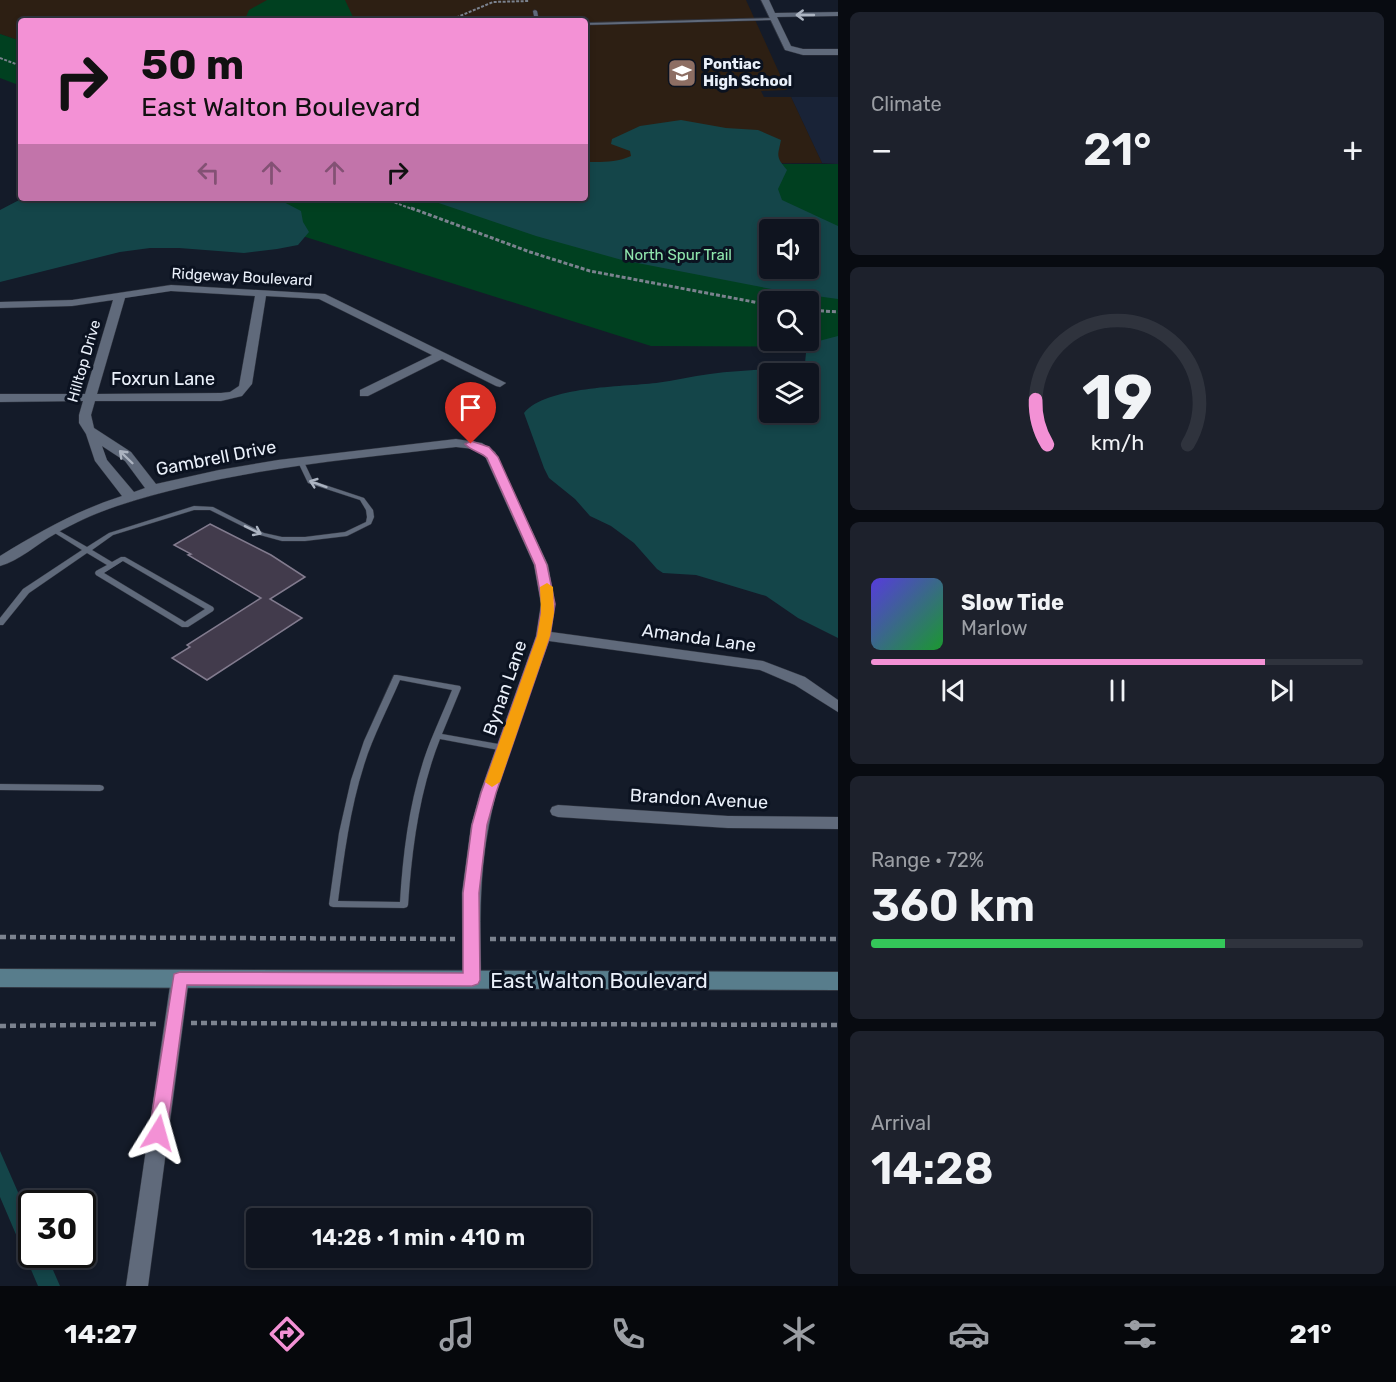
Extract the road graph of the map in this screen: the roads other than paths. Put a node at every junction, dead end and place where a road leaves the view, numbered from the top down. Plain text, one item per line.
1 (765, 0) edge
2 (535, 11) dead end
3 (838, 14) edge
4 (773, 17) junction
5 (536, 18) edge
6 (588, 24) edge
7 (838, 52) edge
8 (261, 293) junction
9 (120, 295) junction
10 (0, 305) edge
11 (441, 355) junction
12 (500, 383) dead end
13 (364, 393) dead end
14 (0, 398) edge
15 (90, 398) junction
16 (93, 434) junction
17 (456, 444) joint
18 (302, 462) junction
19 (152, 488) junction
20 (129, 495) junction
21 (52, 529) junction
22 (87, 550) junction
23 (0, 562) edge
24 (112, 565) junction
25 (0, 623) edge
26 (543, 636) junction
27 (838, 707) edge
28 (438, 736) junction
29 (504, 748) junction
30 (0, 787) edge
31 (100, 788) dead end
32 (558, 811) dead end
33 (838, 823) edge
34 (0, 978) edge
35 (180, 979) junction
36 (472, 980) junction
37 (838, 981) edge
38 (137, 1286) edge

1 - 4 street
2 - 5 lane
3 -> 4 street
4 - 6 lane
4 - 7 street
8 - 9 street, Ridgeway Boulevard
8 - 11 street, Ridgeway Boulevard
8 - 15 street, Foxrun Lane
9 - 10 street, Ridgeway Boulevard
9 - 15 street, Hilltop Drive
11 - 12 street, Ridgeway Boulevard
11 - 13 street
14 - 15 street
15 - 16 street, Hilltop Drive
19 -> 16 street
16 - 20 street, Hilltop Drive
17 - 18 street, Gambrell Drive
17 - 26 street, Bynan Lane
18 - 19 street, Gambrell Drive
22 -> 18 lane
19 - 20 street, Gambrell Drive
20 - 21 street, Gambrell Drive
21 - 22 lane
21 - 23 street, Gambrell Drive
22 - 24 lane
22 - 25 lane
24 - 24 lane
26 - 27 street, Amanda Lane
26 - 29 street, Bynan Lane
28 - 28 lane
28 - 29 lane
29 - 36 street, Bynan Lane
30 - 31 lane
32 - 33 street, Brandon Avenue
34 - 35 main road, East Walton Boulevard
35 - 36 main road, East Walton Boulevard
35 - 38 street
36 - 37 main road, East Walton Boulevard

